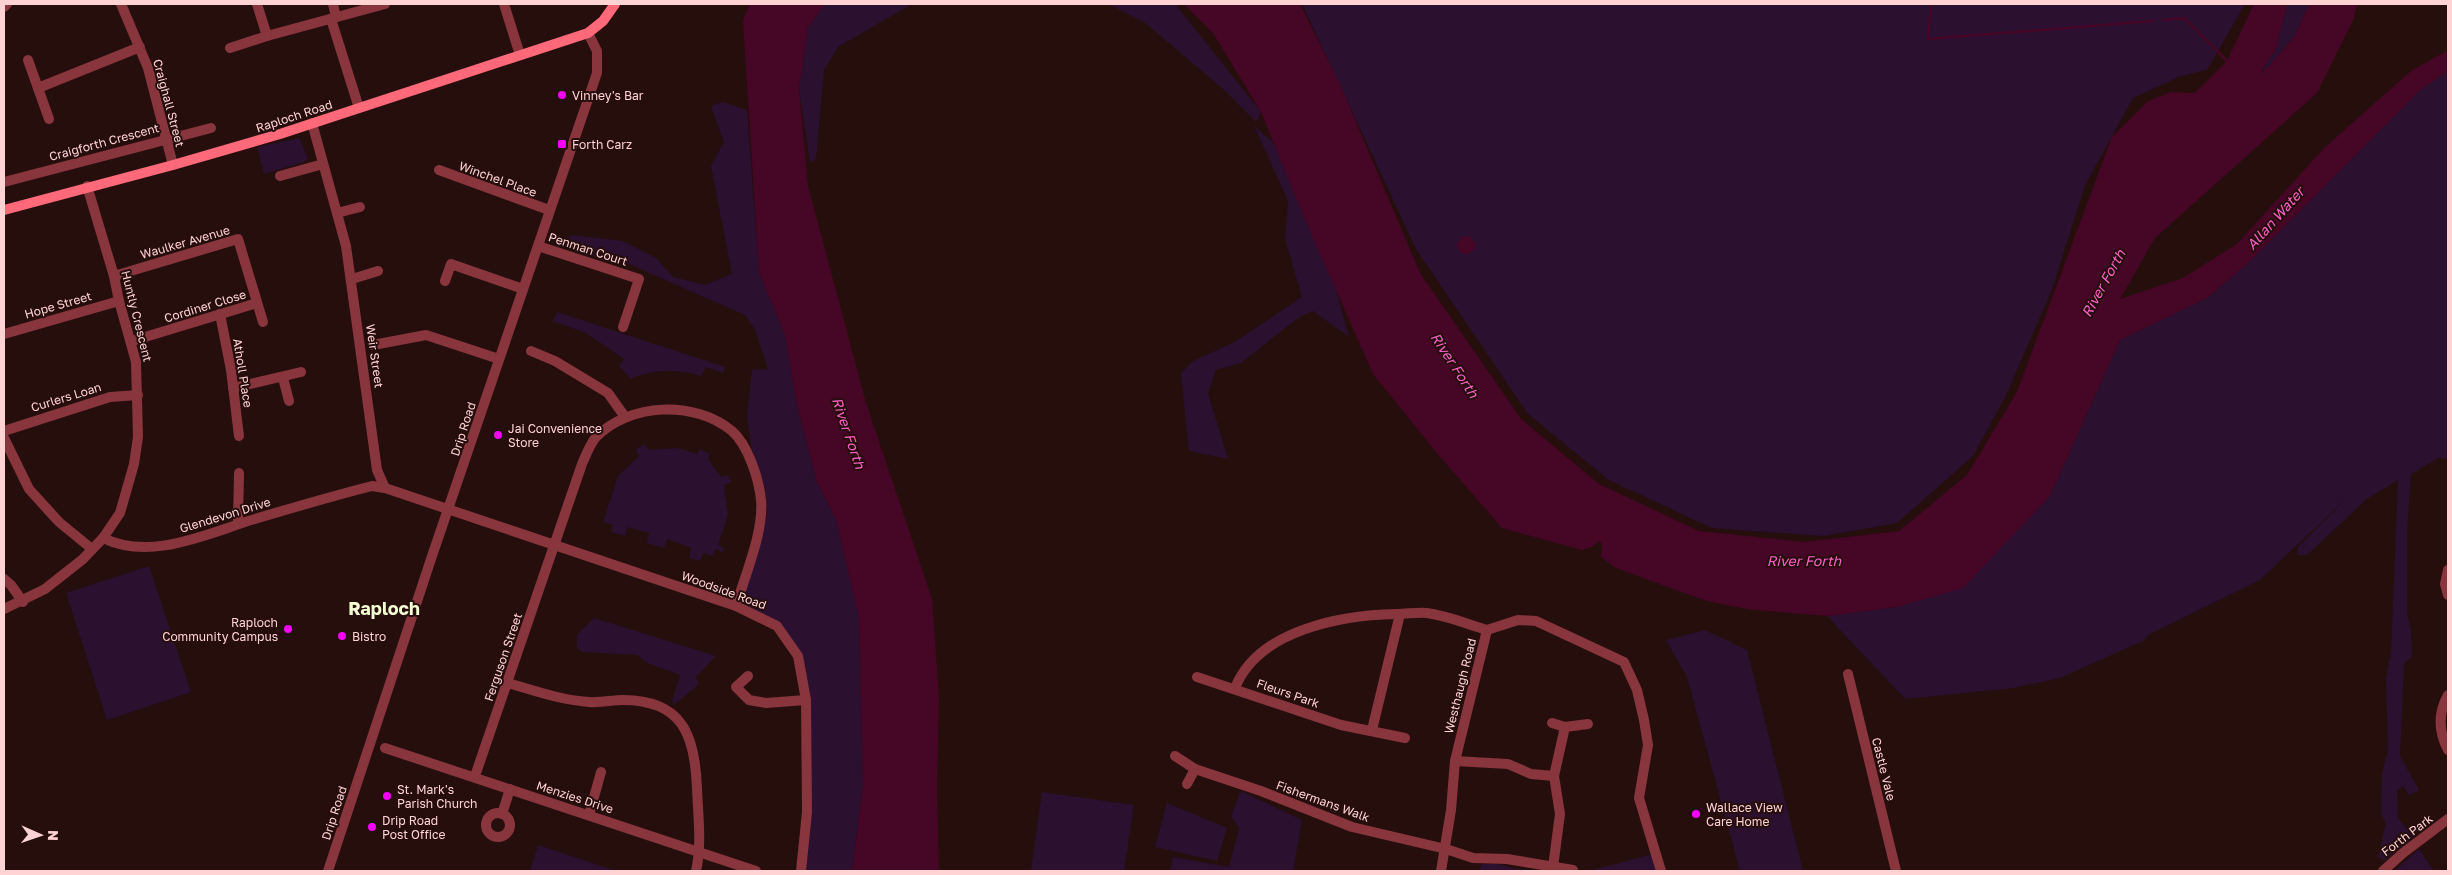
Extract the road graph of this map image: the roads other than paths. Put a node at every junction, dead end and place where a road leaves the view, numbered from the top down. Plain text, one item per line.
1 (7, 4) edge
2 (121, 4) edge
3 (257, 4) edge
4 (333, 4) edge
5 (385, 4) edge
6 (504, 4) edge
7 (615, 4) edge
8 (4, 7) edge
9 (334, 18) junction
10 (588, 33) junction
11 (267, 36) junction
12 (140, 47) junction
13 (230, 48) dead end
14 (520, 55) junction
15 (28, 60) dead end
16 (38, 88) junction
17 (359, 108) junction
18 (49, 118) dead end
19 (312, 124) junction
20 (212, 128) dead end
21 (166, 138) junction
22 (323, 164) junction
23 (173, 166) junction
24 (439, 170) dead end
25 (280, 176) dead end
26 (4, 182) edge
27 (88, 186) junction
28 (360, 207) dead end
29 (4, 210) edge
30 (549, 210) junction
31 (337, 213) junction
32 (538, 246) junction
33 (378, 272) dead end
34 (114, 276) junction
35 (352, 279) junction
36 (445, 281) dead end
37 (523, 289) junction
38 (119, 302) junction
39 (257, 303) junction
40 (220, 314) junction
41 (263, 322) dead end
42 (623, 328) dead end
43 (4, 334) edge
44 (132, 341) junction
45 (373, 345) dead end
46 (530, 351) dead end
47 (499, 359) junction
48 (301, 372) dead end
49 (283, 378) junction
50 (233, 388) junction
51 (138, 395) junction
52 (289, 402) dead end
53 (625, 417) junction
54 (4, 431) edge
55 (239, 436) dead end
56 (4, 438) edge
57 (239, 473) dead end
58 (385, 488) junction
59 (449, 509) junction
60 (238, 524) junction
61 (103, 538) junction
62 (554, 545) junction
63 (92, 549) junction
64 (2448, 570) edge
65 (4, 579) edge
66 (2448, 594) edge
67 (23, 602) junction
68 (736, 606) junction
69 (4, 609) edge
70 (1400, 614) junction
71 (1486, 630) junction
72 (1848, 674) dead end
73 (748, 676) dead end
74 (1197, 677) dead end
75 (508, 683) junction
76 (1235, 688) junction
77 (2448, 695) edge
78 (806, 700) junction
79 (1552, 723) dead end
80 (1588, 724) dead end
81 (1565, 727) junction
82 (1372, 730) junction
83 (1405, 738) dead end
84 (385, 748) dead end
85 (2448, 750) edge
86 (1175, 756) dead end
87 (1454, 760) junction
88 (1195, 769) junction
89 (601, 772) dead end
90 (475, 776) junction
91 (1554, 776) junction
92 (1187, 784) dead end
93 (510, 789) junction
94 (502, 814) dead end
95 (589, 815) junction
96 (2448, 819) edge
97 (1446, 849) junction
98 (700, 853) junction
99 (1553, 867) junction
100 (1573, 870) dead end
101 (328, 871) edge
102 (696, 871) edge
103 (756, 871) edge
104 (801, 871) edge
105 (1441, 871) edge
106 (1661, 871) edge
107 (1896, 871) edge
108 (2384, 871) edge

1 - 8 street
2 - 12 street, Craighall Street
3 - 11 street
4 - 9 street
5 - 9 street
6 - 14 street
7 - 10 street
9 - 11 street
9 - 17 street
10 - 14 street, Raploch Road
10 - 30 street, Drip Road
11 - 13 street
12 - 16 street, Craighall Street
12 - 21 street, Craighall Street
14 - 17 street, Raploch Road
15 - 16 street
16 - 18 street
17 - 19 street, Raploch Road
19 - 22 street, Weir Street
19 - 23 street, Raploch Road
20 - 21 street, Craigforth Crescent
21 - 23 street, Craighall Street
21 - 26 street, Craigforth Crescent
22 - 25 street
22 - 31 street, Weir Street
23 - 27 street, Raploch Road
24 - 30 street, Winchel Place
27 - 29 street, Raploch Road
27 - 34 street, Huntly Crescent
28 - 31 street
30 - 32 street, Drip Road
31 - 35 street, Weir Street
32 - 37 street, Drip Road
32 - 42 street, Penman Court
33 - 35 street
34 - 38 street, Huntly Crescent
34 - 39 street, Waulker Avenue
35 - 58 street, Weir Street
36 - 37 street
37 - 47 street, Drip Road
38 - 43 street, Hope Street
38 - 44 street, Huntly Crescent
39 - 40 street, Cordiner Close
39 - 41 street, Waulker Avenue
40 - 44 street, Cordiner Close
40 - 50 street, Atholl Place
44 - 51 street, Huntly Crescent
45 - 47 street
46 - 53 street
47 - 59 street, Drip Road
48 - 49 street
49 - 50 street
49 - 52 street
50 - 55 street, Atholl Place
51 - 54 street, Curlers Loan
51 - 61 street, Huntly Crescent
53 - 62 street, Ferguson Street
53 - 68 street
56 - 63 street
57 - 60 street
58 - 59 street, Woodside Road
58 - 60 street, Glendevon Drive
59 - 62 street, Woodside Road
59 - 101 street, Drip Road
60 - 61 street, Glendevon Drive
61 - 63 street
62 - 68 street, Woodside Road
62 - 75 street, Ferguson Street
63 - 67 street
64 - 66 street
65 - 67 street
67 - 69 street
68 - 78 street, Woodside Road
70 - 71 street
70 - 76 street
70 - 82 street
71 - 87 street, Westhaugh Road
71 - 106 street, Westhaugh Road
72 - 107 street, Castle Vale
73 - 78 street
74 - 76 street, Fleurs Park
75 - 90 street, Ferguson Street
75 - 98 street
76 - 82 street, Fleurs Park
77 - 85 street
78 - 104 street, Woodside Road
79 - 81 street
80 - 81 street
81 - 91 street
82 - 83 street, Fleurs Park
84 - 90 street, Menzies Drive
86 - 88 street, Fishermans Walk
87 - 91 street
87 - 97 street, Westhaugh Road
88 - 92 street
88 - 97 street, Fishermans Walk
89 - 95 street
90 - 93 street, Menzies Drive
91 - 99 street
93 - 94 street
93 - 95 street, Menzies Drive
95 - 98 street, Menzies Drive
96 - 108 street, Forth Park
97 - 99 street, Fishermans Walk
97 - 105 street, Westhaugh Road
98 - 102 street
98 - 103 street, Menzies Drive
99 - 100 street, Fishermans Walk

